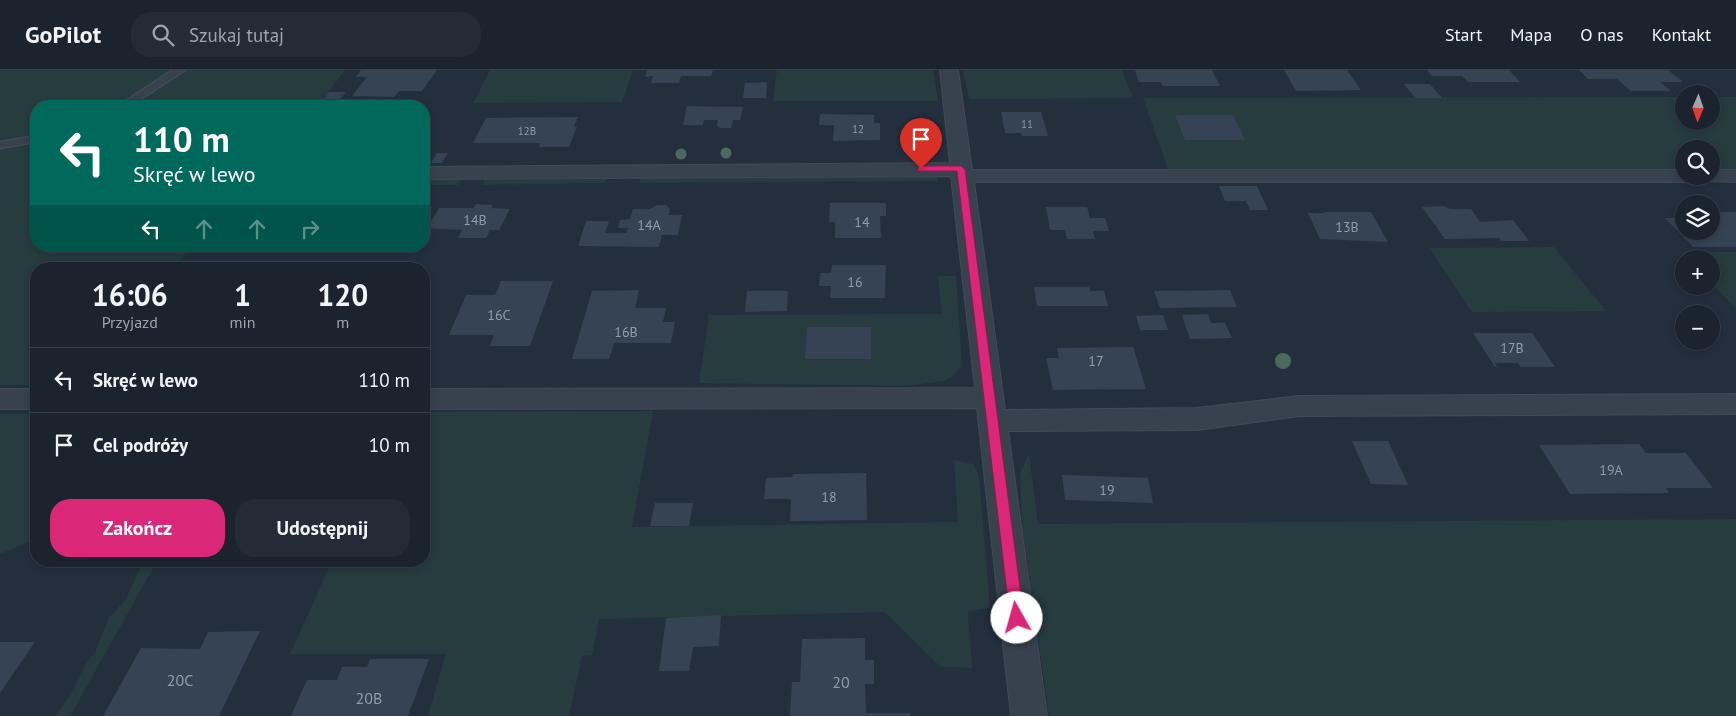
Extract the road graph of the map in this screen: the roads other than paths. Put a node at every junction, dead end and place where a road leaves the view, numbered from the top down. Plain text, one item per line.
1 (180, 70) edge
2 (949, 70) edge
3 (132, 100) edge
4 (30, 140) edge
5 (0, 145) edge
6 (961, 172) junction
7 (430, 173) edge
8 (1675, 176) edge
9 (1720, 176) edge
10 (1736, 176) edge
11 (0, 399) edge
12 (30, 399) edge
13 (430, 399) edge
14 (1736, 404) edge
15 (991, 409) junction
16 (1029, 716) edge

1 - 3 lane
2 - 6 street
4 - 5 lane
6 - 7 street
6 - 8 street
6 - 15 street
9 - 10 street
11 - 12 street
13 - 15 street
14 - 15 street
15 - 16 street

